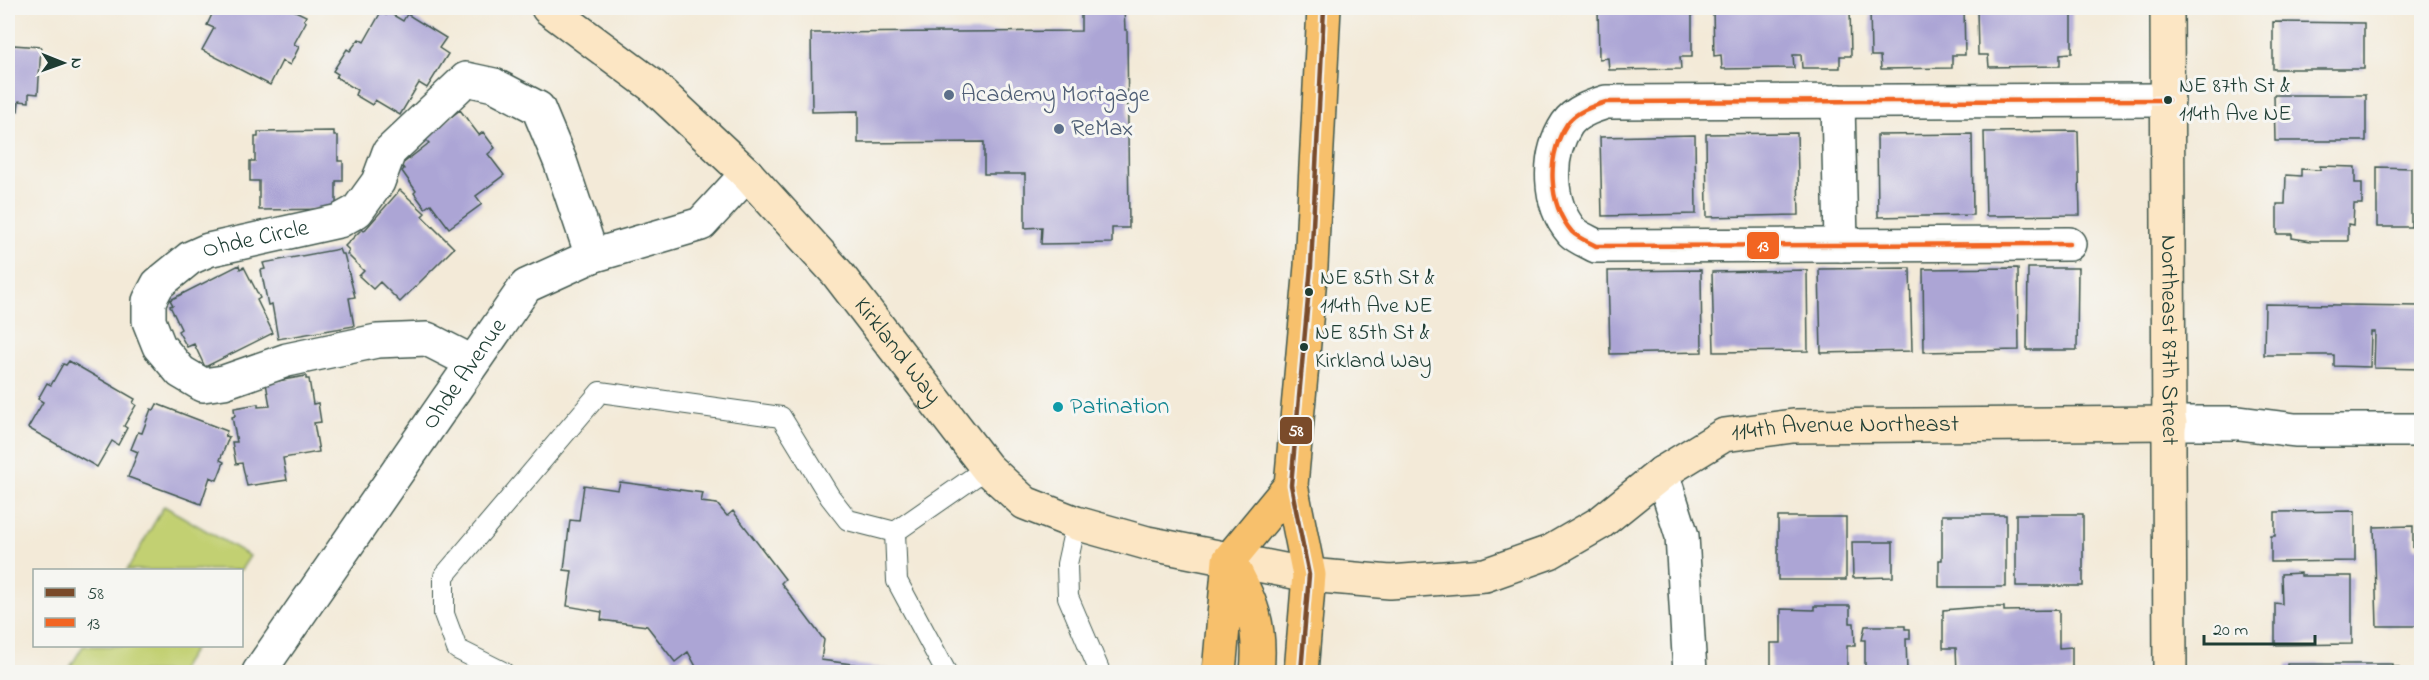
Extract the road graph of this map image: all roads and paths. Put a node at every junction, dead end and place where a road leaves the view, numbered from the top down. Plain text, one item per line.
1 (1324, 8) edge
2 (2167, 8) edge
3 (556, 10) edge
4 (2168, 100) junction
5 (1838, 101) junction
6 (747, 174) junction
7 (2069, 244) dead end
8 (1841, 245) junction
9 (592, 256) junction
10 (472, 362) junction
11 (2170, 423) junction
12 (2421, 430) edge
13 (987, 468) junction
14 (1662, 473) junction
15 (1291, 485) junction
16 (1076, 523) junction
17 (894, 532) junction
18 (1229, 560) junction
19 (1309, 575) junction
20 (259, 672) edge
21 (503, 672) edge
22 (946, 672) edge
23 (1100, 672) edge
24 (1219, 672) edge
25 (1257, 672) edge
26 (1301, 672) edge
27 (1690, 672) edge
28 (2170, 672) edge

1 - 15 main road
2 - 4 street, Northeast 87th Street
3 - 6 street, Kirkland Way
4 - 5 street
4 - 11 street, Northeast 87th Street
5 - 8 street
5 - 8 street
6 - 9 street, Ohde Avenue
6 - 13 street, Kirkland Way
7 - 8 street
9 - 10 street, Ohde Avenue
9 - 10 street, Ohde Circle
10 - 20 street, Ohde Avenue
11 - 12 street, 114th Avenue Northeast
11 - 14 street, 114th Avenue Northeast
11 - 28 street, Northeast 87th Street
13 - 16 street, Kirkland Way
13 - 17 lane
14 - 19 street, 114th Avenue Northeast
14 - 27 street
15 - 18 main road
15 - 19 main road
16 - 18 street, Kirkland Way
16 - 23 lane
17 - 21 lane
17 - 22 lane
18 - 19 street, Kirkland Way
18 - 24 main road
18 - 25 main road
19 - 26 main road

